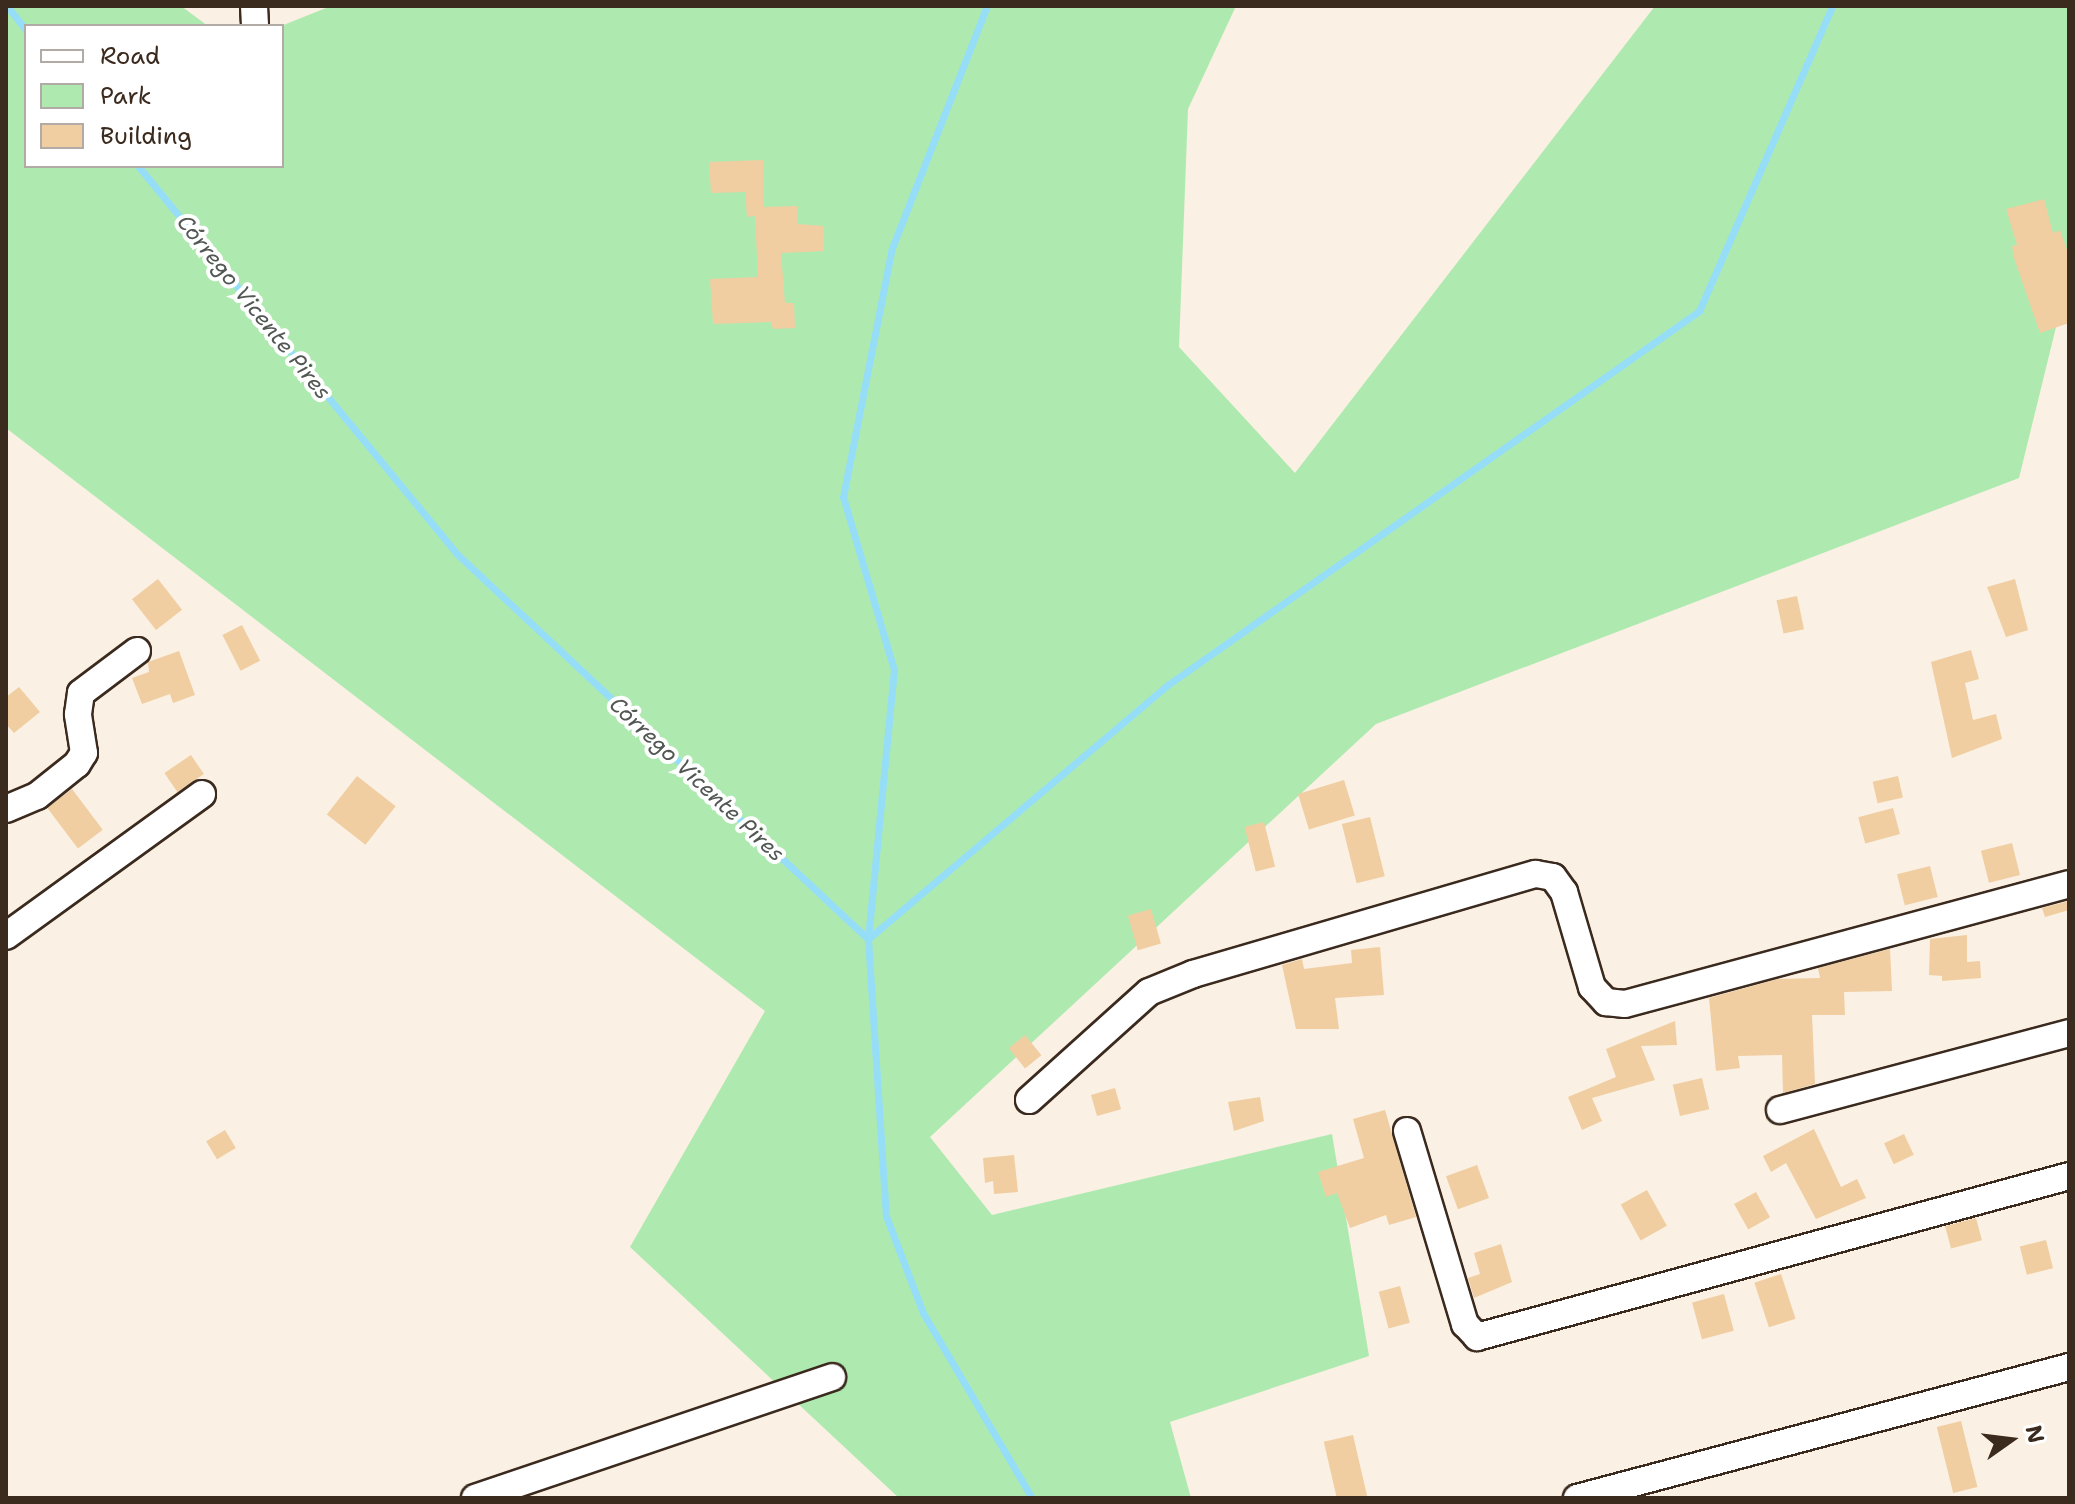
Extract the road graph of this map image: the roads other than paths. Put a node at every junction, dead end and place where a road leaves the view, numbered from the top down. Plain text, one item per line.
1 (137, 651) dead end
2 (202, 794) dead end
3 (6, 809) edge
4 (2069, 884) edge
5 (6, 936) edge
6 (2069, 1033) edge
7 (1029, 1100) dead end
8 (1780, 1110) dead end
9 (1407, 1131) dead end
10 (2069, 1176) edge
11 (2069, 1367) edge
12 (832, 1377) dead end
13 (475, 1498) edge
14 (1577, 1498) edge

1 - 3 street
2 - 5 street
4 - 7 street
6 - 8 street
9 - 10 street
11 - 14 street
12 - 13 street

